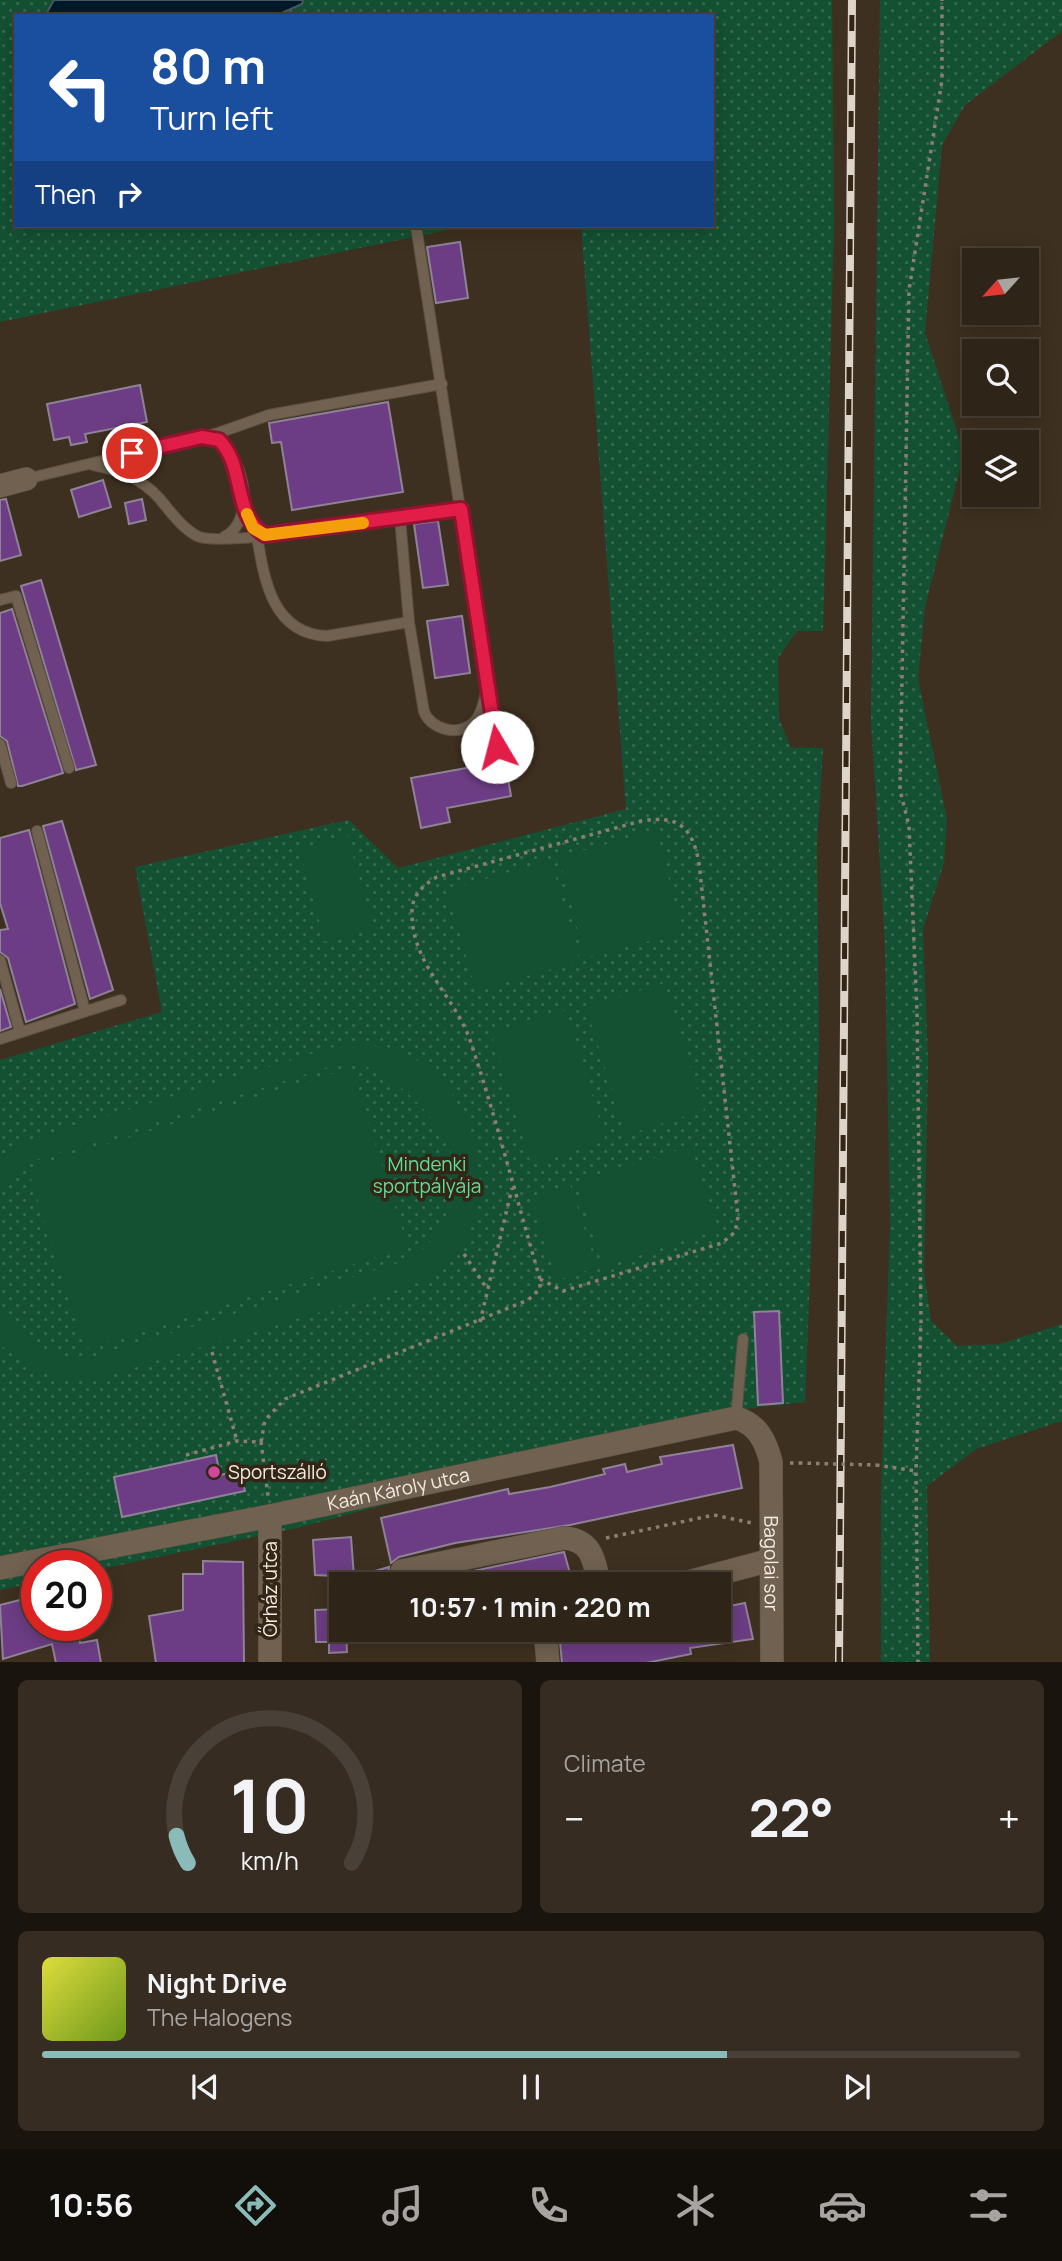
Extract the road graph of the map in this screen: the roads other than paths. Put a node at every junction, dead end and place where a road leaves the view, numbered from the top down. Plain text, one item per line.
1 (416, 228) edge
2 (442, 384) junction
3 (246, 424) junction
4 (202, 437) junction
5 (235, 463) junction
6 (89, 464) junction
7 (26, 479) joint
8 (0, 486) edge
9 (244, 504) junction
10 (461, 509) junction
11 (400, 518) junction
12 (261, 536) junction
13 (218, 540) junction
14 (0, 600) edge
15 (410, 622) junction
16 (488, 685) junction
17 (0, 744) edge
18 (497, 747) dead end
19 (69, 768) dead end
20 (11, 783) dead end
21 (37, 831) dead end
22 (0, 960) edge
23 (121, 1000) dead end
24 (85, 1011) junction
25 (20, 1032) junction
26 (0, 1038) edge
27 (743, 1339) dead end
28 (736, 1418) junction
29 (270, 1516) junction
30 (771, 1560) junction
31 (0, 1568) edge
32 (402, 1571) dead end
33 (596, 1572) edge
34 (726, 1572) edge
35 (546, 1642) edge
36 (270, 1662) edge
37 (548, 1662) edge
38 (772, 1662) edge

1 - 2 lane
2 - 3 lane
2 - 10 lane
3 - 4 lane
3 - 5 lane
4 - 5 lane
4 - 6 lane
5 - 9 lane
6 - 7 lane
6 - 13 lane
7 - 8 street
9 - 12 lane
9 - 13 lane
10 - 11 lane
10 - 16 lane
11 - 12 lane
11 - 15 lane
12 - 13 lane
12 - 15 lane
14 - 19 lane
15 - 16 lane
16 - 18 lane
17 - 20 lane
21 - 24 lane
22 - 25 lane
23 - 24 lane
24 - 25 lane
25 - 26 lane
27 - 28 lane
28 - 29 street, Kaán Károly utca
28 - 30 street, Bagolai sor
29 - 31 street, Kaán Károly utca
29 - 36 street, Őrház utca
30 - 34 street
30 - 38 street, Bagolai sor
32 - 33 street
35 - 37 street

